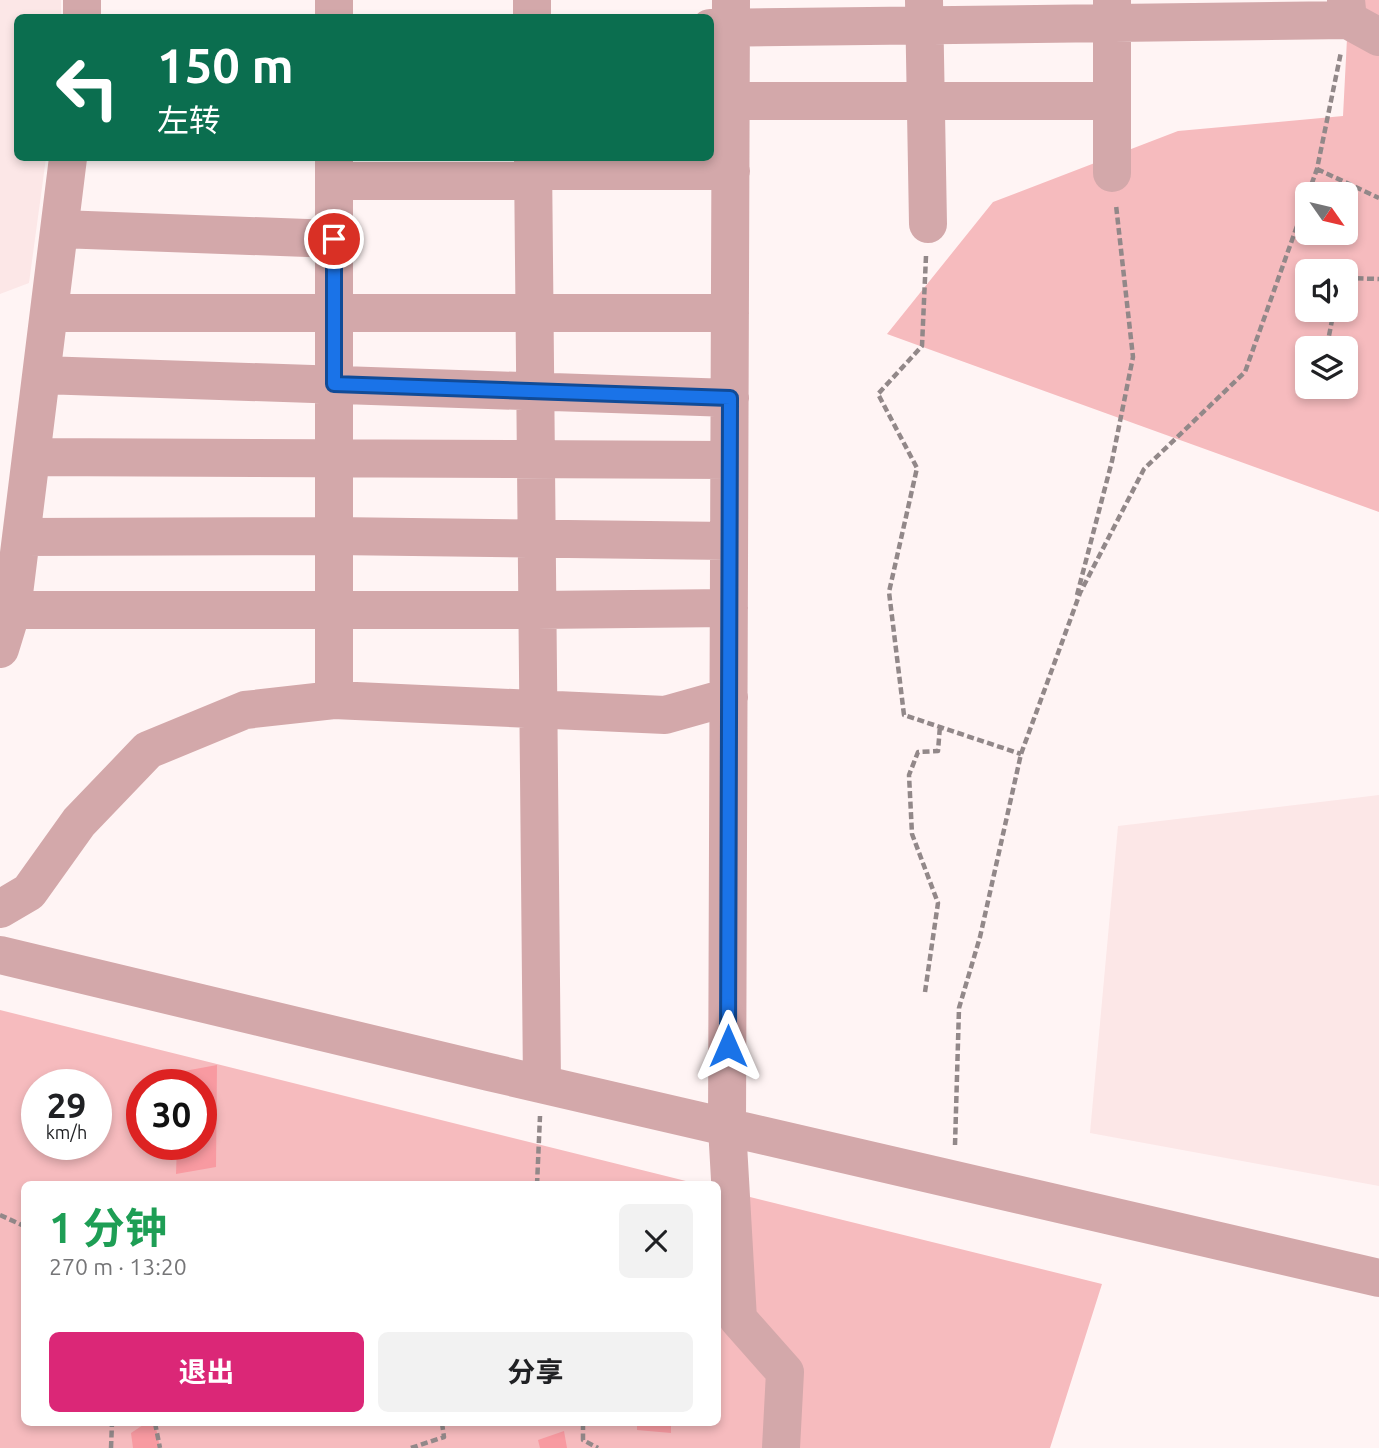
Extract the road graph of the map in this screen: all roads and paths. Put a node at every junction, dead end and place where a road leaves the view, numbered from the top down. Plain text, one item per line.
1 (1112, 12) edge
2 (924, 13) edge
3 (724, 18) edge
4 (1357, 19) edge
5 (721, 101) edge
6 (926, 101) junction
7 (1112, 101) junction
8 (68, 161) edge
9 (334, 169) edge
10 (1317, 169) junction
11 (533, 170) edge
12 (731, 171) junction
13 (1112, 173) joint
14 (1313, 182) edge
15 (1379, 198) edge
16 (928, 224) joint
17 (60, 229) junction
18 (1295, 232) edge
19 (334, 239) junction
20 (1358, 278) edge
21 (1379, 279) edge
22 (50, 313) junction
23 (334, 313) junction
24 (535, 313) junction
25 (730, 313) junction
26 (42, 374) junction
27 (334, 384) junction
28 (535, 391) junction
29 (730, 398) junction
30 (32, 457) junction
31 (334, 458) junction
32 (536, 459) junction
33 (729, 460) junction
34 (334, 536) junction
35 (21, 537) junction
36 (537, 538) junction
37 (729, 541) junction
38 (729, 608) junction
39 (12, 610) junction
40 (334, 610) junction
41 (537, 610) junction
42 (1072, 615) junction
43 (0, 649) edge
44 (729, 697) junction
45 (334, 700) junction
46 (538, 709) junction
47 (940, 726) junction
48 (1021, 754) junction
49 (0, 909) edge
50 (0, 955) edge
51 (925, 992) dead end
52 (542, 1084) junction
53 (727, 1127) junction
54 (954, 1180) junction
55 (537, 1181) edge
56 (0, 1215) edge
57 (21, 1225) edge
58 (1379, 1278) edge
59 (112, 1426) edge
60 (156, 1426) edge
61 (442, 1426) edge
62 (583, 1426) edge
63 (111, 1448) edge
64 (160, 1448) edge
65 (411, 1448) edge
66 (598, 1448) edge
67 (781, 1448) edge

1 - 2 street
1 - 4 street
1 - 7 street
2 - 3 street
2 - 6 street
3 - 5 street
4 - 10 path
5 - 6 street
5 - 12 street
6 - 7 street
6 - 16 street
7 - 13 street
8 - 17 street
9 - 11 street
9 - 19 street
10 - 14 path
10 - 15 path
11 - 12 street
11 - 24 street
12 - 25 street
13 - 42 path
16 - 47 path
17 - 19 street
17 - 22 street
18 - 42 path
19 - 23 street
20 - 21 path
22 - 23 street
22 - 26 street
23 - 24 street
23 - 27 street
24 - 25 street
24 - 28 street
25 - 29 street
26 - 27 street
26 - 30 street
27 - 28 street
27 - 31 street
28 - 29 street
28 - 32 street
29 - 33 street
30 - 31 street
30 - 35 street
31 - 32 street
31 - 34 street
32 - 33 street
32 - 36 street
33 - 37 street
34 - 35 street
34 - 36 street
34 - 40 street
35 - 39 street
36 - 37 street
36 - 41 street
37 - 38 street
38 - 41 street
38 - 44 street
39 - 40 street
39 - 43 street
40 - 41 street
40 - 45 street
41 - 46 street
42 - 48 path
44 - 46 street
44 - 53 street
45 - 46 street
45 - 49 street
46 - 52 street
47 - 48 path
47 - 51 path
48 - 54 path
50 - 52 street
52 - 53 street
52 - 55 path
53 - 54 street
53 - 67 street
54 - 58 street
56 - 57 path
59 - 63 path
60 - 64 path
61 - 65 path
62 - 66 path

